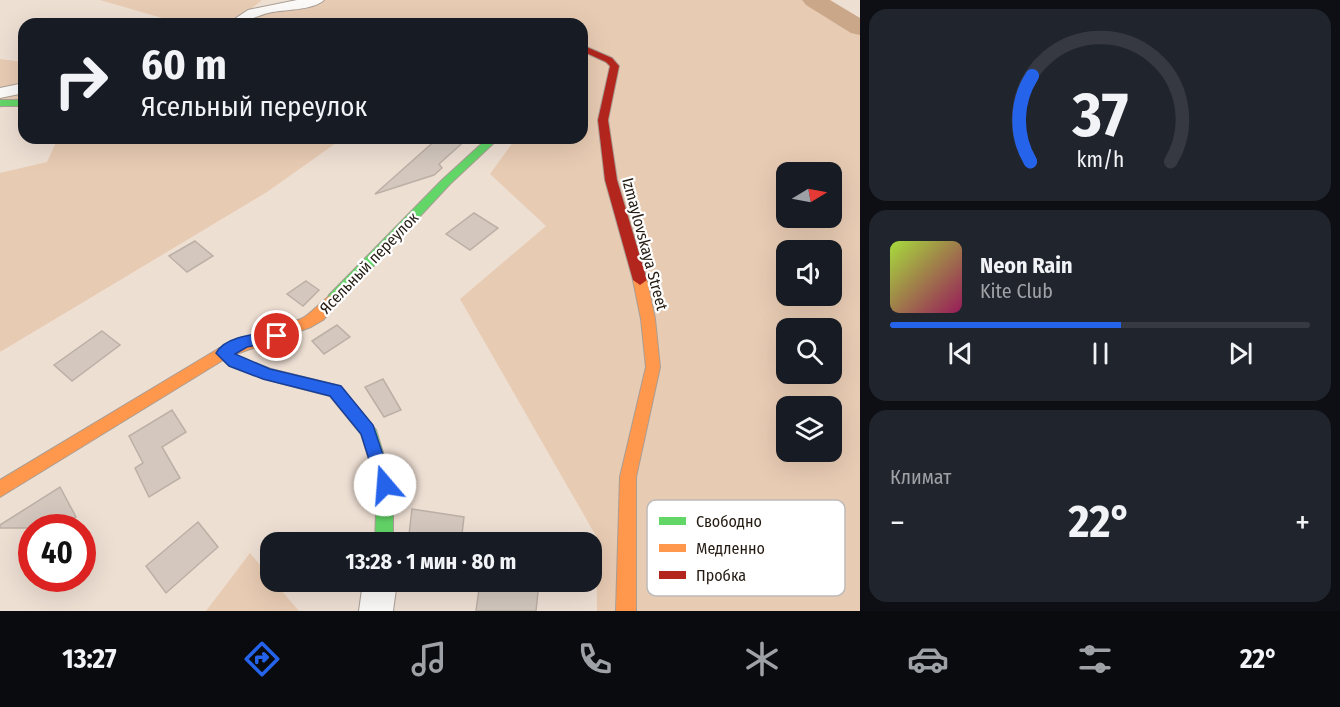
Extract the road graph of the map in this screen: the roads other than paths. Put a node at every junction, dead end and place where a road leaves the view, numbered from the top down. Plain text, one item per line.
1 (316, 0) edge
2 (242, 18) edge
3 (588, 51) edge
4 (18, 89) edge
5 (0, 93) edge
6 (0, 103) edge
7 (18, 103) edge
8 (487, 144) edge
9 (223, 353) junction
10 (0, 489) edge
11 (384, 532) edge
12 (379, 592) edge
13 (376, 611) edge
14 (626, 611) edge

1 - 2 street
3 - 14 street, Izmaylovskaya Street
4 - 5 street
6 - 7 street
8 - 9 street, Ясельный переулок
9 - 10 street, Ясельный переулок
9 - 11 street
12 - 13 street

